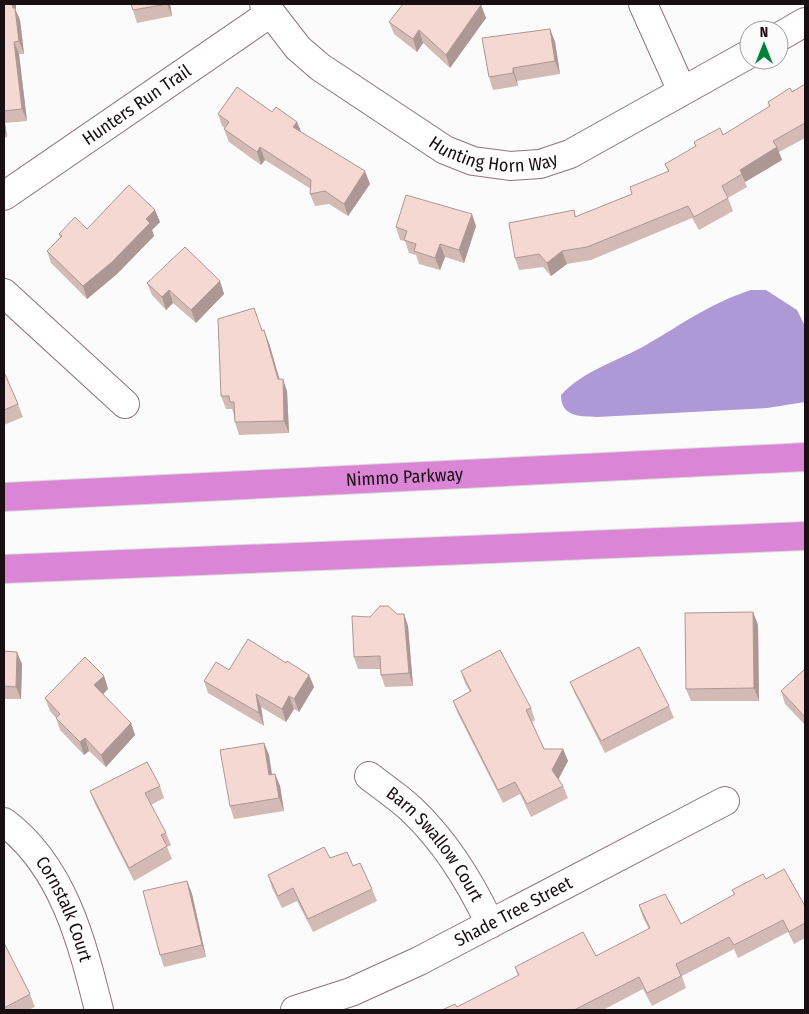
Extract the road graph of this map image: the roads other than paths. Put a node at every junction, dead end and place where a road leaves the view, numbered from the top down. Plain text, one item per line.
1 (643, 4) edge
2 (266, 9) edge
3 (805, 22) edge
4 (789, 31) edge
5 (739, 60) edge
6 (682, 91) junction
7 (4, 196) edge
8 (4, 293) edge
9 (125, 404) dead end
10 (805, 457) edge
11 (4, 497) edge
12 (805, 536) edge
13 (4, 570) edge
14 (369, 776) dead end
15 (725, 801) dead end
16 (4, 822) edge
17 (490, 924) junction
18 (99, 1010) edge
19 (295, 1010) edge

1 - 6 street
2 - 6 street, Hunting Horn Way
2 - 7 street, Hunters Run Trail
3 - 4 street
5 - 6 street, Hunting Horn Way
8 - 9 street
10 - 11 highway, Nimmo Parkway
12 - 13 highway
14 - 17 street, Barn Swallow Court
15 - 17 street, Shade Tree Street
16 - 18 street, Cornstalk Court
17 - 19 street, Shade Tree Street

